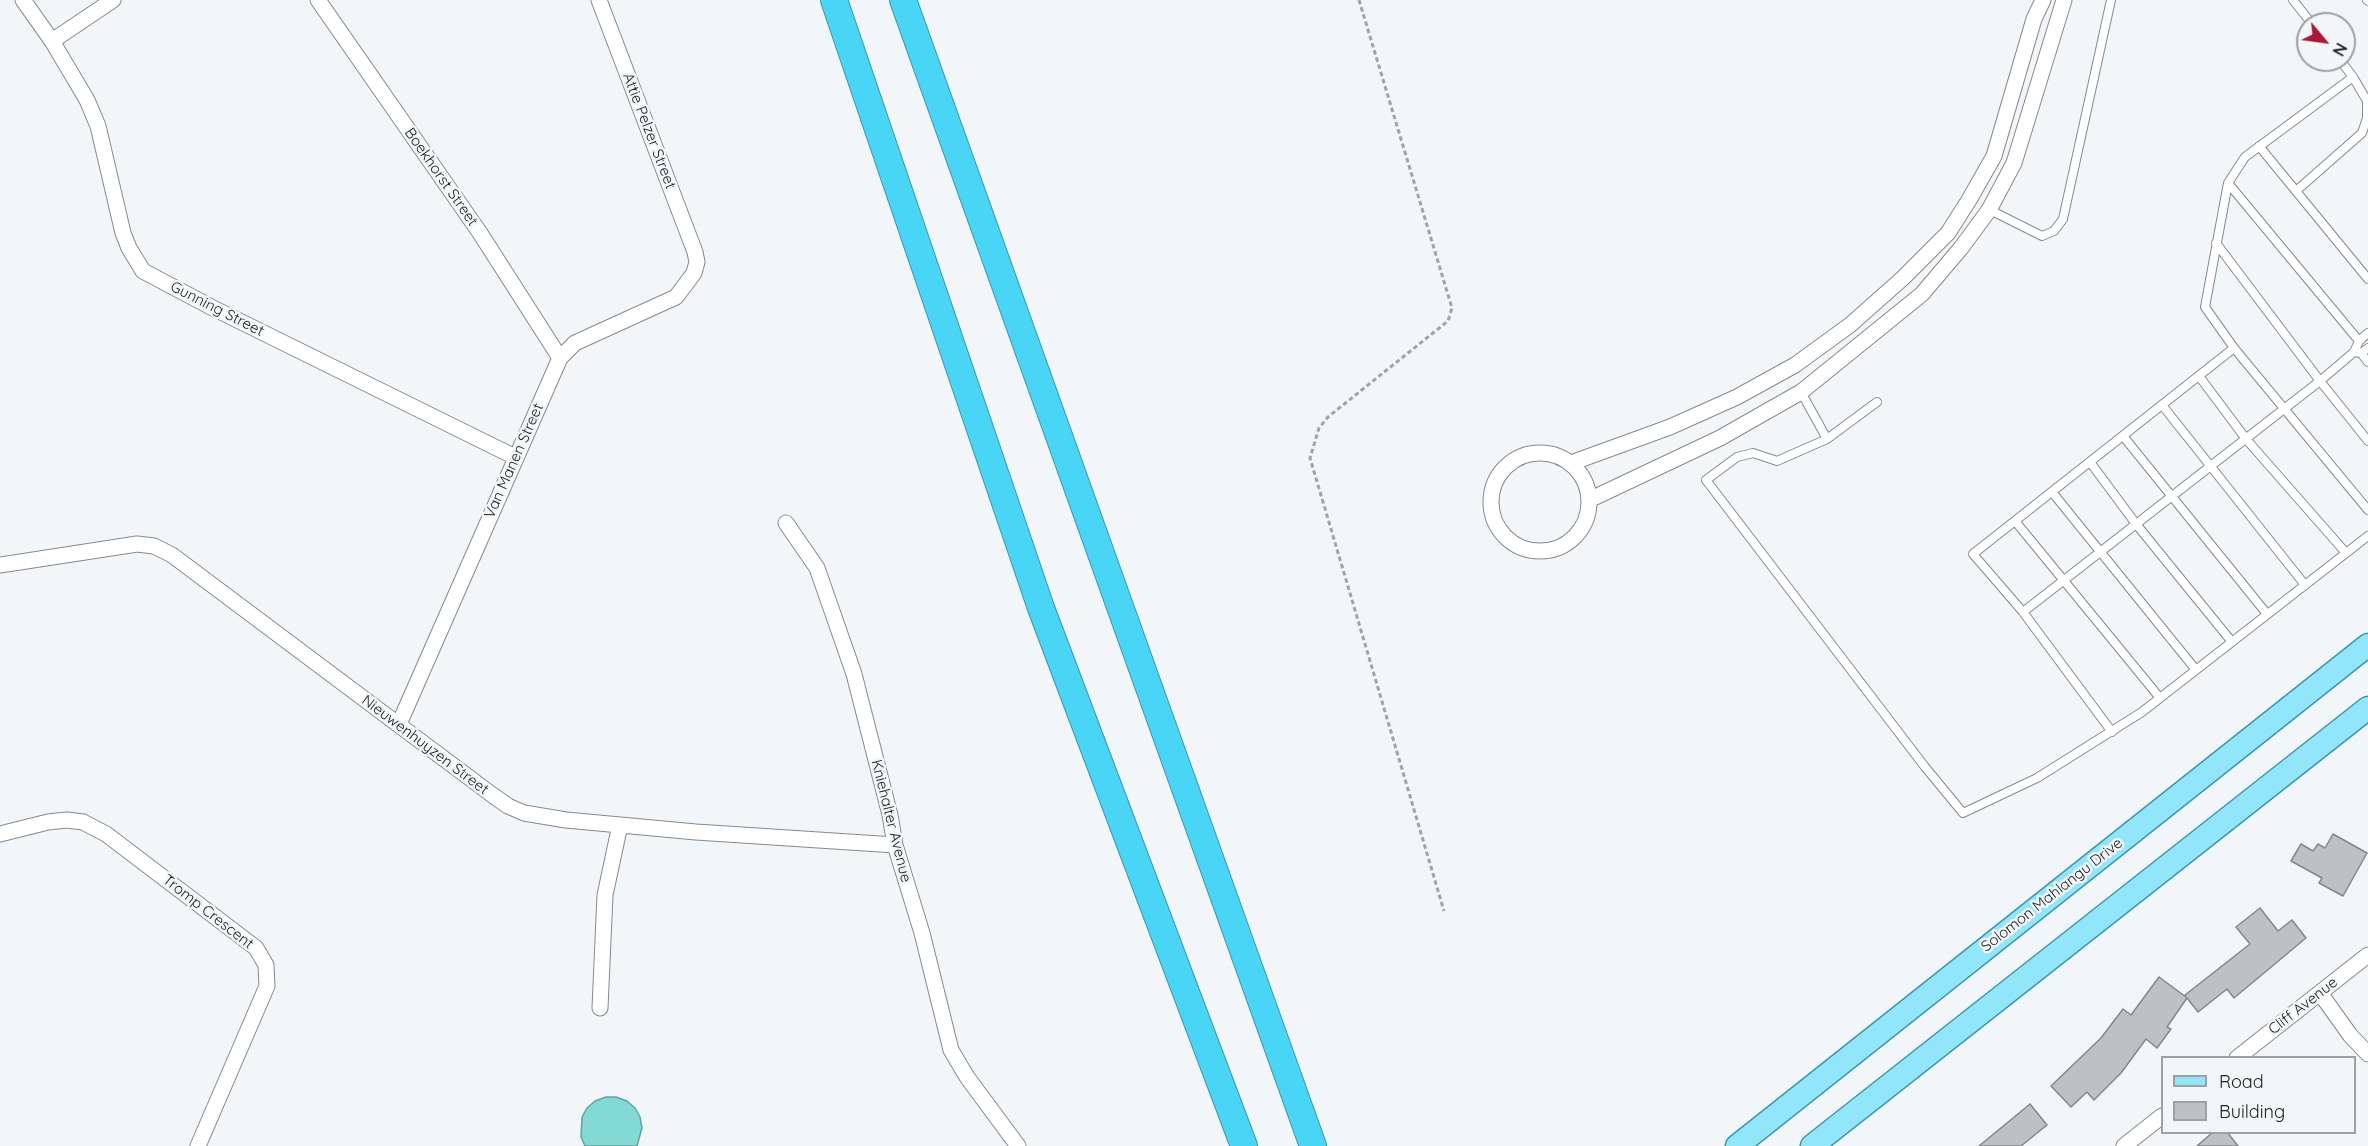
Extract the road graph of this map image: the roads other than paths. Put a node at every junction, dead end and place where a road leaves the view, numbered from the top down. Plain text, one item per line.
1 (23, 0) edge
2 (113, 0) edge
3 (318, 0) edge
4 (599, 0) edge
5 (834, 0) edge
6 (905, 0) edge
7 (2043, 0) edge
8 (2064, 0) edge
9 (2110, 0) edge
10 (2293, 0) edge
11 (2302, 12) edge
12 (52, 41) junction
13 (2349, 72) edge
14 (2353, 77) junction
15 (2259, 146) junction
16 (2228, 183) junction
17 (2296, 191) junction
18 (1990, 210) junction
19 (2217, 243) junction
20 (697, 262) joint
21 (2368, 279) edge
22 (2368, 333) edge
23 (2359, 341) junction
24 (2234, 348) junction
25 (2361, 351) edge
26 (560, 358) junction
27 (2368, 362) edge
28 (2199, 376) junction
29 (2320, 381) junction
30 (1802, 392) junction
31 (1876, 402) dead end
32 (2162, 405) junction
33 (2284, 409) junction
34 (2123, 436) junction
35 (1827, 439) junction
36 (2246, 439) junction
37 (2368, 441) edge
38 (515, 457) junction
39 (2090, 462) junction
40 (1571, 464) junction
41 (2210, 467) junction
42 (2052, 492) junction
43 (2171, 496) junction
44 (1589, 500) junction
45 (2368, 510) edge
46 (2015, 521) junction
47 (786, 523) dead end
48 (2136, 524) junction
49 (2368, 536) edge
50 (2100, 552) junction
51 (2346, 553) junction
52 (0, 565) edge
53 (2063, 581) junction
54 (2305, 585) junction
55 (2023, 612) junction
56 (2267, 614) junction
57 (2368, 627) edge
58 (2232, 642) junction
59 (2368, 645) edge
60 (2196, 670) junction
61 (2160, 698) junction
62 (2368, 708) edge
63 (399, 724) junction
64 (2112, 732) junction
65 (2199, 778) junction
66 (620, 825) junction
67 (0, 834) edge
68 (895, 845) junction
69 (2368, 955) edge
70 (2320, 993) junction
71 (600, 1008) dead end
72 (2368, 1054) edge
73 (2240, 1056) edge
74 (2161, 1118) edge
75 (198, 1146) edge
76 (1018, 1146) edge
77 (1244, 1146) edge
78 (1313, 1146) edge
79 (1737, 1146) edge
80 (1812, 1146) edge
81 (2124, 1146) edge

1 - 12 street, Gunning Street
2 - 12 street
3 - 26 street, Boekhorst Street
4 - 20 street, Attie Pelzer Street
5 - 77 highway
6 - 78 highway
7 - 40 street
8 - 18 street
9 - 18 lane
10 - 11 lane
12 - 38 street, Gunning Street
13 - 14 lane
14 - 15 lane
14 - 17 lane
15 - 16 lane
15 - 17 lane
16 - 19 lane
16 - 23 lane
17 - 21 lane
18 - 30 street
19 - 24 lane
19 - 29 lane
20 - 26 street, Van Manen Street
22 - 23 lane
23 - 25 lane
24 - 28 lane
24 - 33 lane
25 - 27 lane
25 - 29 lane
26 - 38 street, Van Manen Street
28 - 32 lane
28 - 36 lane
29 - 33 lane
29 - 37 lane
30 - 35 lane
30 - 44 street
31 - 35 lane
32 - 34 lane
32 - 41 lane
33 - 36 lane
33 - 45 lane
34 - 39 lane
34 - 43 lane
35 - 64 lane
36 - 41 lane
36 - 51 lane
38 - 63 street, Van Manen Street
39 - 42 lane
39 - 48 lane
40 - 44 street
40 - 44 street
41 - 43 lane
41 - 54 lane
42 - 46 lane
42 - 50 lane
43 - 48 lane
43 - 56 lane
46 - 53 lane
46 - 55 lane
47 - 68 street, Kniehalter Avenue
48 - 50 lane
48 - 58 lane
49 - 51 lane
50 - 53 lane
50 - 60 lane
51 - 54 lane
52 - 63 street, Nieuwenhuyzen Street
53 - 55 lane
53 - 61 lane
54 - 56 lane
55 - 64 lane
56 - 58 lane
57 - 65 main road
58 - 60 lane
59 - 65 main road, Solomon Mahlangu Drive
60 - 61 lane
61 - 64 lane
62 - 80 main road
63 - 66 street, Nieuwenhuyzen Street
65 - 79 main road, Solomon Mahlangu Drive
66 - 68 street, Nieuwenhuyzen Street
66 - 71 street
67 - 75 street, Tromp Crescent
68 - 76 street, Kniehalter Avenue
69 - 70 street, Cliff Avenue
70 - 72 street
70 - 73 street, Cliff Avenue
74 - 81 street

